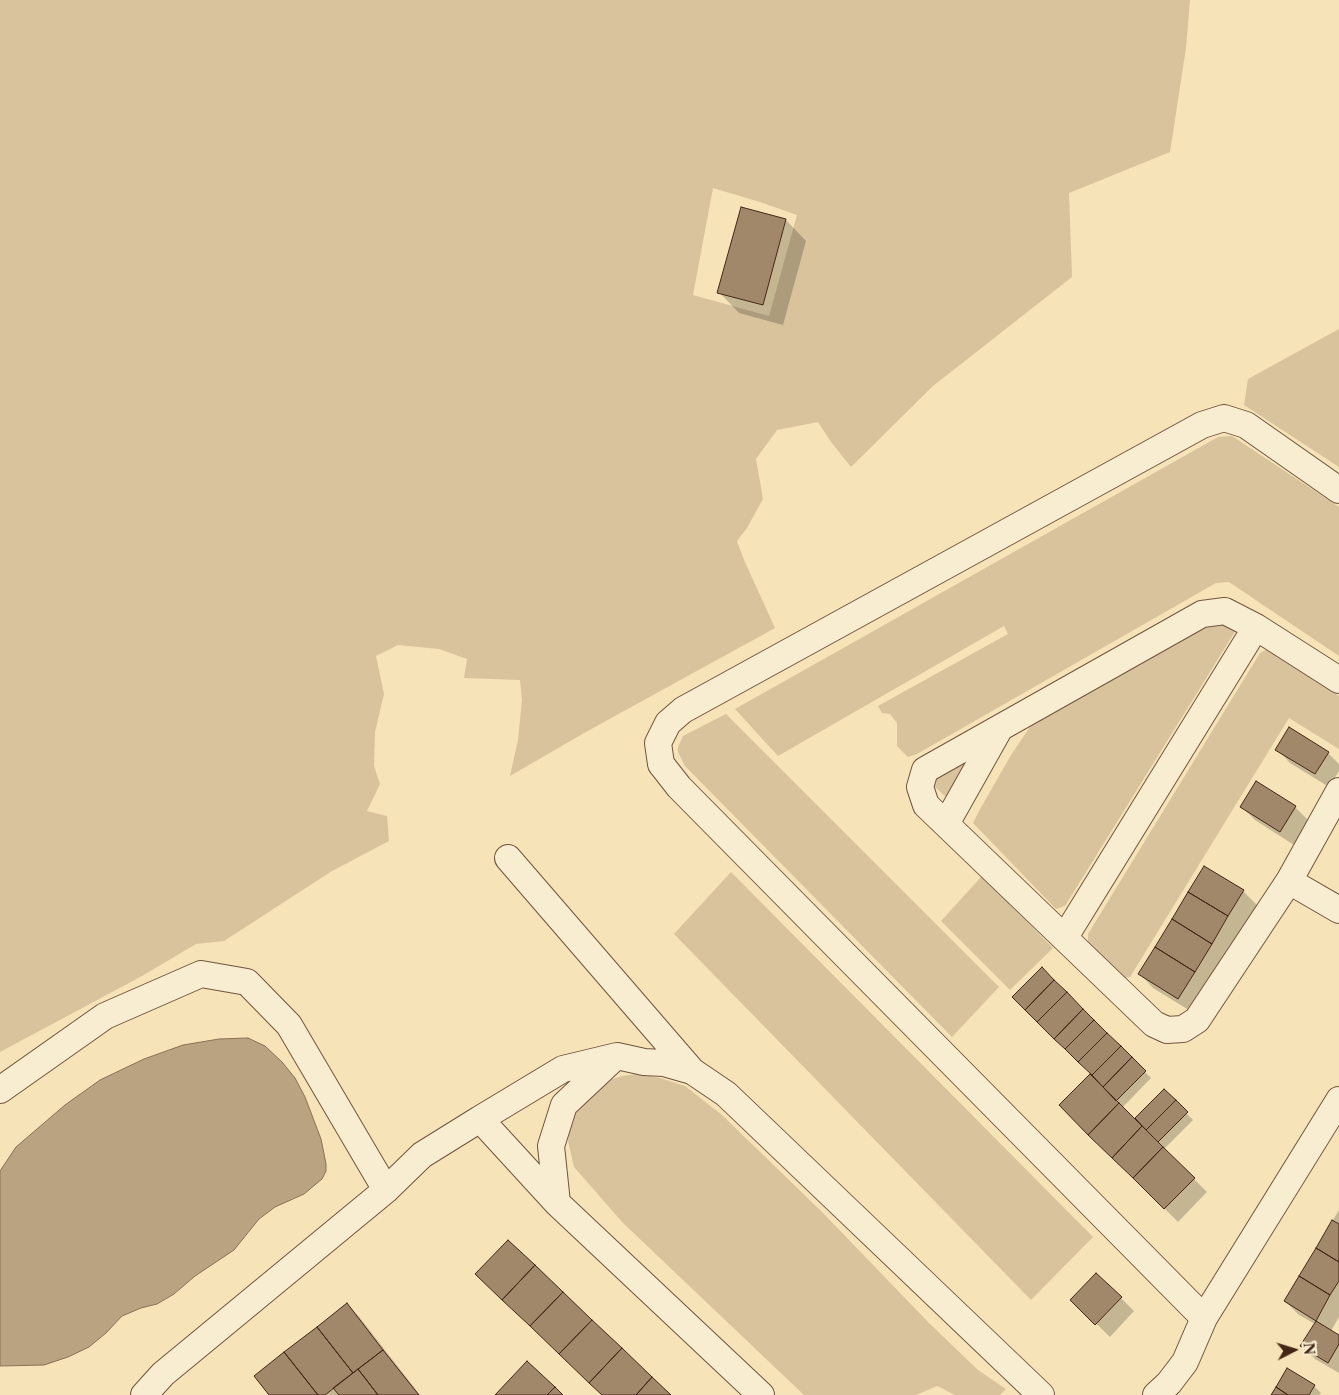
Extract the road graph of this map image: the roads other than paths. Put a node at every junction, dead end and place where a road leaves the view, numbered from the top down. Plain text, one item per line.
1 (1339, 490) edge
2 (1256, 627) junction
3 (1339, 680) edge
4 (1001, 727) junction
5 (1339, 791) edge
6 (946, 824) junction
7 (508, 858) dead end
8 (1289, 882) junction
9 (1339, 910) edge
10 (1065, 938) junction
11 (617, 1056) junction
12 (692, 1071) junction
13 (0, 1090) edge
14 (1339, 1100) edge
15 (480, 1118) junction
16 (386, 1190) junction
17 (557, 1203) junction
18 (1204, 1318) junction
19 (144, 1395) edge
20 (762, 1395) edge
21 (1041, 1395) edge
22 (1156, 1395) edge

1 - 18 street
2 - 3 street
2 - 4 street
2 - 10 street
4 - 6 street
4 - 6 street
5 - 8 street
6 - 10 street
7 - 12 street
8 - 9 street
8 - 10 street
11 - 12 street
11 - 15 street
11 - 17 street
12 - 21 street
13 - 16 street
14 - 18 street
15 - 16 street
15 - 17 street
16 - 19 street
17 - 20 street
18 - 22 street

